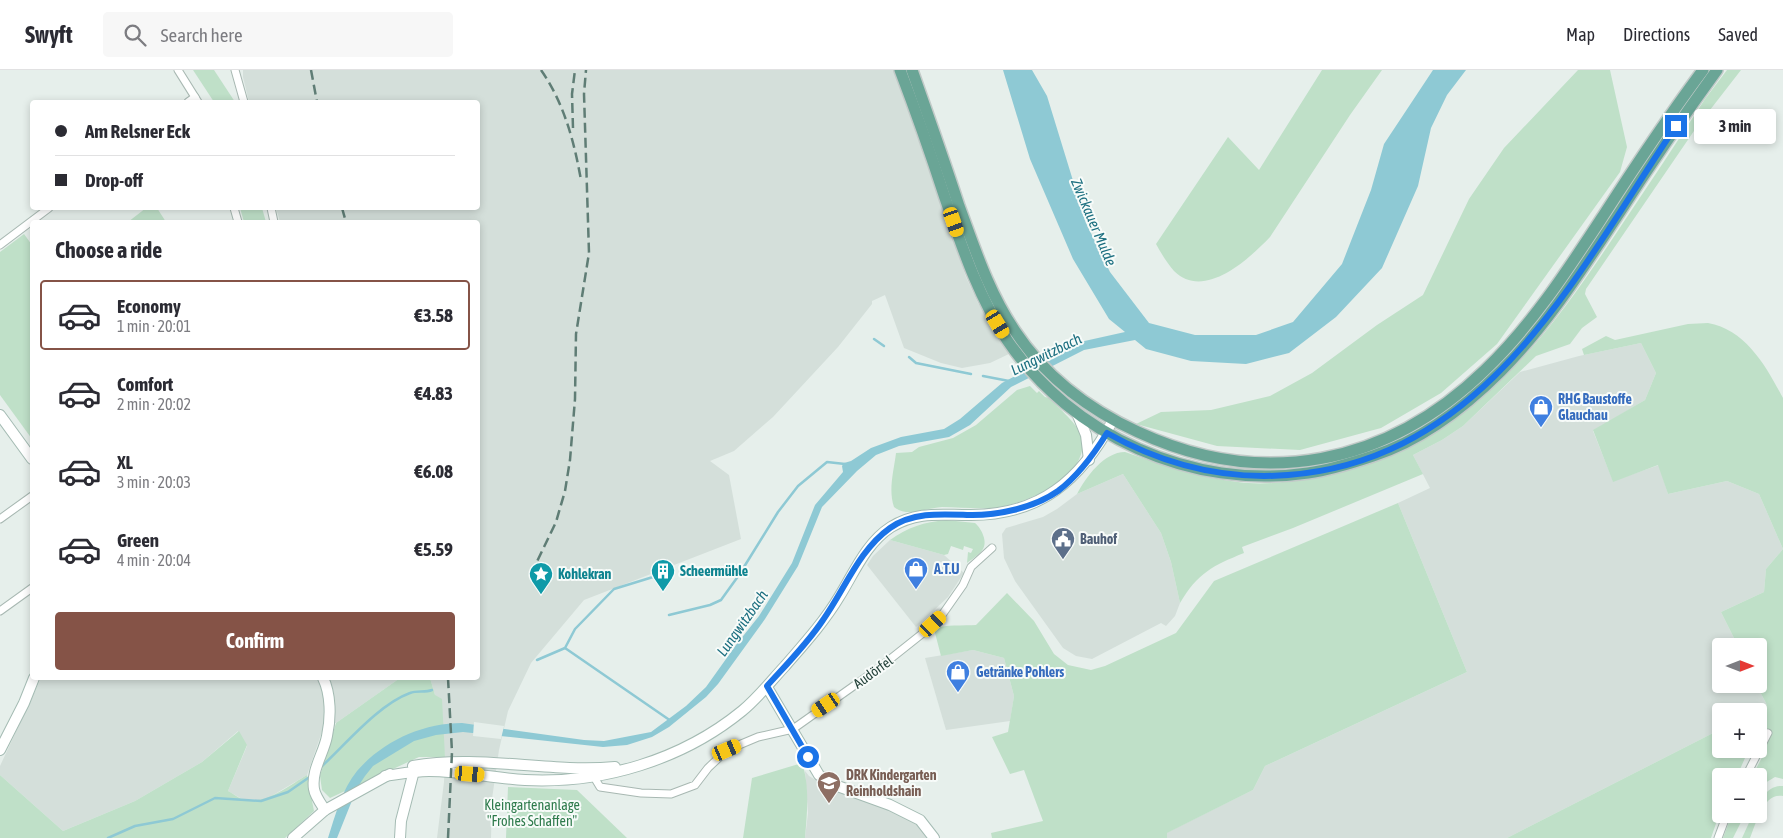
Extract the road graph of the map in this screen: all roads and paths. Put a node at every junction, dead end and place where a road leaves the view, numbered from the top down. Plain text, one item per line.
1 (178, 70) edge
2 (235, 70) edge
3 (900, 70) edge
4 (912, 70) edge
5 (1703, 70) edge
6 (1717, 70) edge
7 (196, 100) edge
8 (243, 100) edge
9 (46, 210) edge
10 (33, 220) edge
11 (30, 222) edge
12 (0, 245) edge
13 (1025, 354) junction
14 (1049, 381) junction
15 (1077, 413) junction
16 (0, 416) edge
17 (1113, 420) junction
18 (1107, 433) junction
19 (30, 456) edge
20 (1089, 460) junction
21 (30, 497) edge
22 (0, 518) edge
23 (992, 548) dead end
24 (30, 589) edge
25 (0, 611) edge
26 (33, 680) edge
27 (324, 680) edge
28 (767, 686) junction
29 (793, 729) junction
30 (1768, 734) dead end
31 (0, 750) edge
32 (641, 764) junction
33 (1750, 768) edge
34 (415, 769) junction
35 (594, 777) junction
36 (330, 807) junction
37 (1724, 823) edge
38 (293, 838) edge
39 (400, 838) edge
40 (934, 838) edge
41 (1718, 838) edge

1 - 7 street
2 - 8 street
3 - 13 main road
4 - 13 main road
5 - 17 main road
6 - 18 main road
9 - 10 street
11 - 12 street
13 - 14 main road
14 - 15 main road
14 - 17 main road
15 - 18 main road
15 - 20 main road
16 - 19 main road
17 - 18 main road
18 - 20 main road
20 - 28 main road
21 - 22 street
23 - 29 street, Audörfel
24 - 25 street
26 - 31 main road
27 - 36 main road
28 - 29 main road
28 - 32 main road
29 - 35 street, Audörfel
29 - 40 main road
30 - 33 street
32 - 34 main road
32 - 35 main road
34 - 35 main road
34 - 36 main road
34 - 39 main road
36 - 38 main road
37 - 41 street

